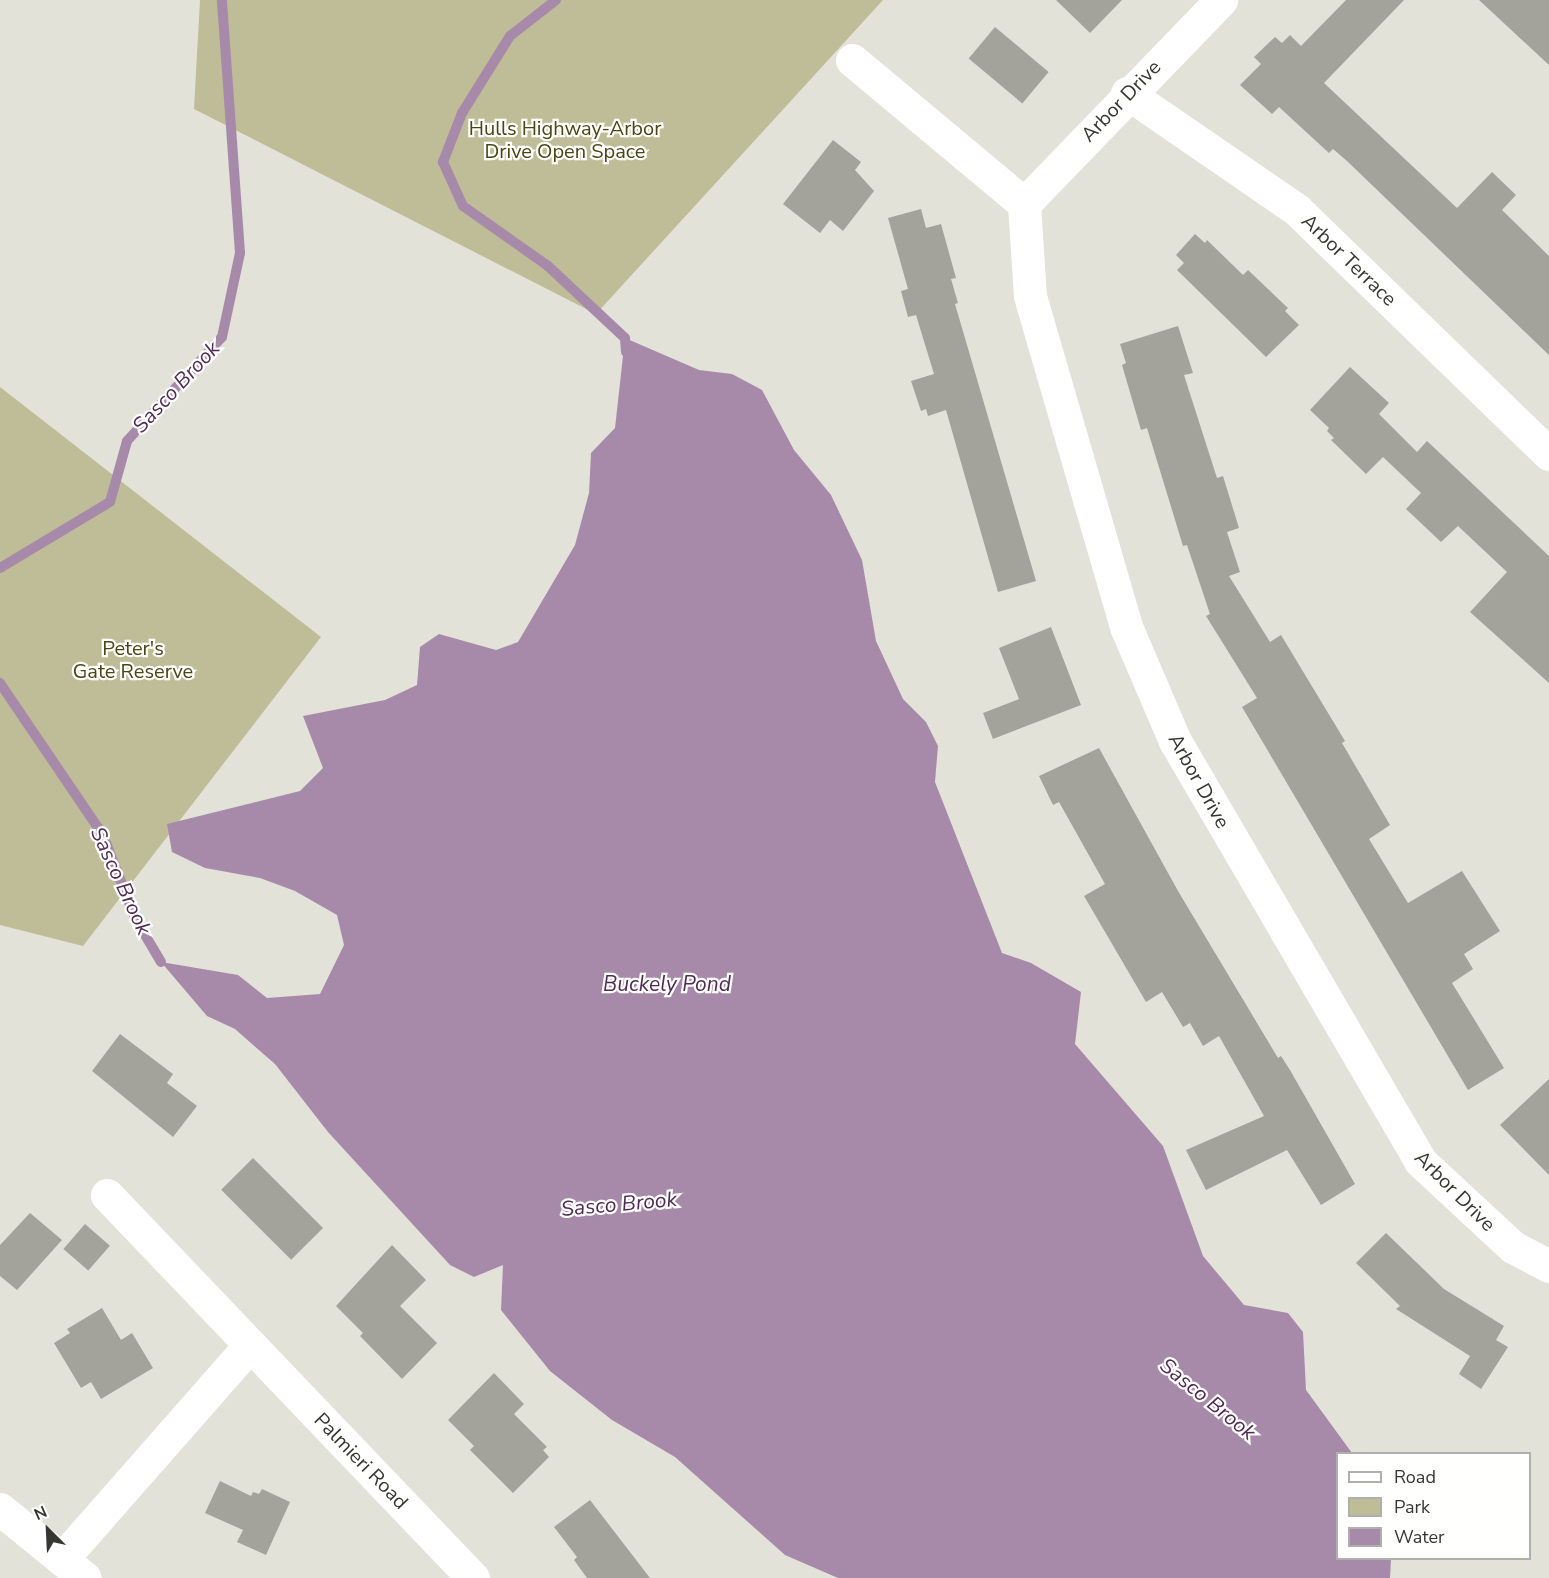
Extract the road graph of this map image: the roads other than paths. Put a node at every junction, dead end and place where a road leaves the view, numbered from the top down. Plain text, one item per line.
1 (1221, 0) edge
2 (852, 60) dead end
3 (1127, 93) junction
4 (1024, 204) junction
5 (1549, 454) edge
6 (107, 1195) dead end
7 (1549, 1266) edge
8 (249, 1345) junction
9 (0, 1509) edge
10 (74, 1568) edge
11 (473, 1578) edge

1 - 3 street, Arbor Drive
2 - 4 street
3 - 4 street, Arbor Drive
3 - 5 street, Arbor Terrace
4 - 7 street, Arbor Drive
6 - 8 street, Palmieri Road
8 - 10 street
8 - 11 street, Palmieri Road
9 - 10 street

